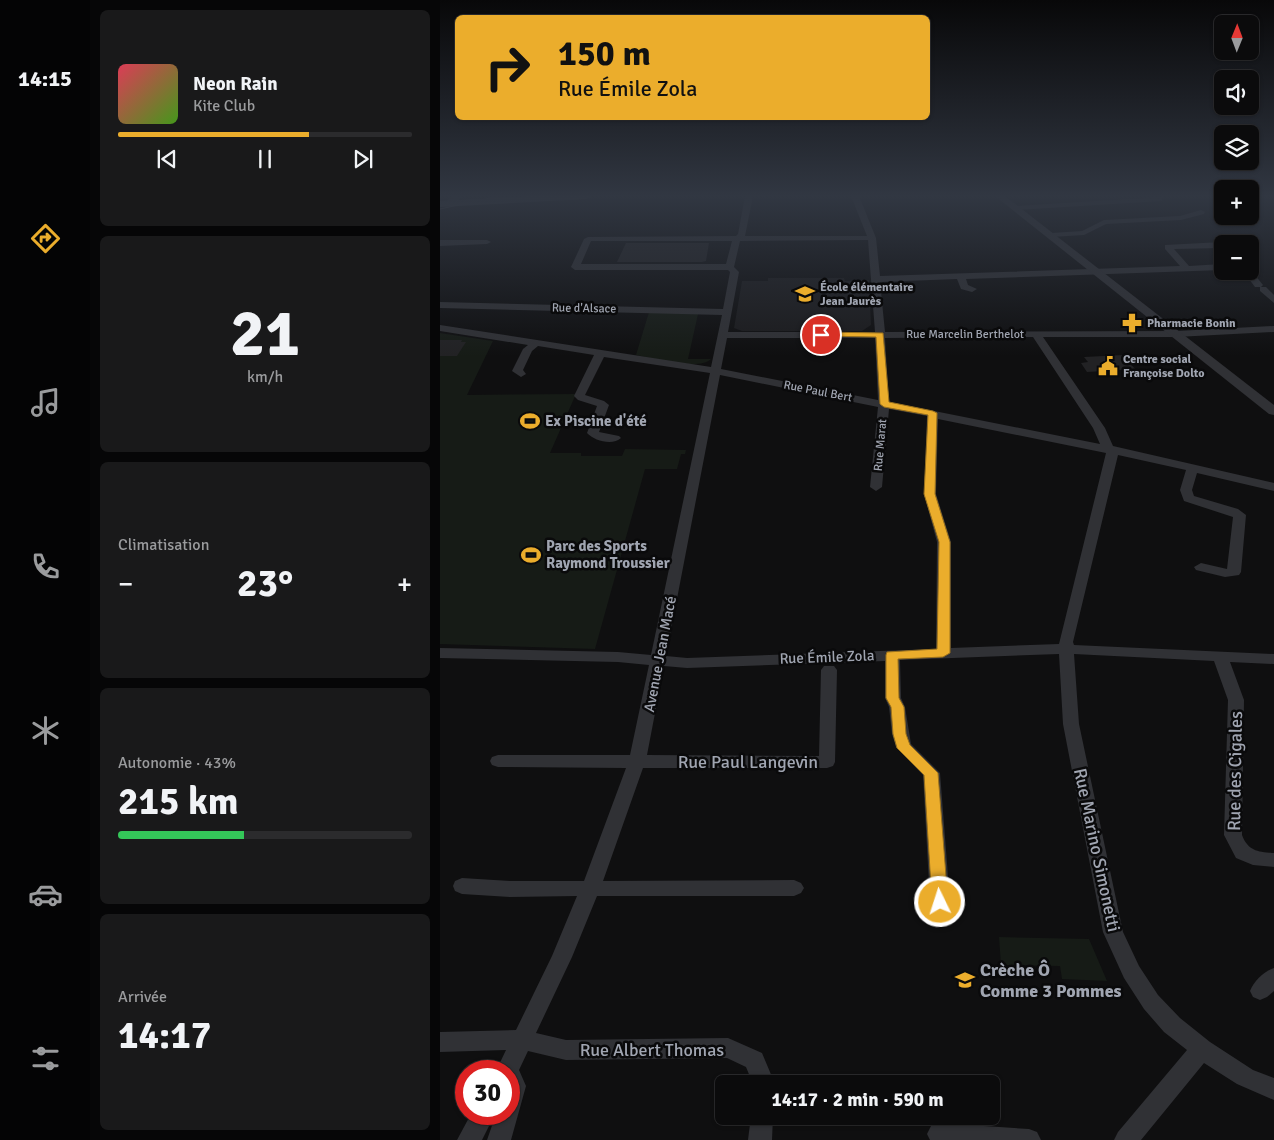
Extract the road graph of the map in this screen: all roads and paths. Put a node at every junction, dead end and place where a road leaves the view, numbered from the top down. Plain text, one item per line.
1 (583, 249) edge
2 (734, 249) edge
3 (873, 249) edge
4 (1069, 249) edge
5 (1170, 249) edge
6 (730, 267) junction
7 (1214, 267) edge
8 (1184, 268) junction
9 (1100, 273) junction
10 (961, 276) junction
11 (875, 279) junction
12 (1192, 279) dead end
13 (1255, 280) edge
14 (972, 289) dead end
15 (1274, 300) edge
16 (440, 305) edge
17 (728, 312) junction
18 (440, 328) edge
19 (1274, 329) edge
20 (880, 334) junction
21 (1036, 334) junction
22 (1176, 334) junction
23 (723, 335) junction
24 (534, 344) junction
25 (600, 354) junction
26 (715, 371) junction
27 (521, 374) dead end
28 (884, 404) junction
29 (1274, 411) edge
30 (933, 413) junction
31 (615, 438) dead end
32 (1109, 449) junction
33 (1193, 468) junction
34 (1274, 487) edge
35 (876, 488) dead end
36 (1201, 568) dead end
37 (1066, 649) junction
38 (440, 653) edge
39 (943, 653) junction
40 (892, 655) junction
41 (1220, 656) junction
42 (1274, 659) edge
43 (658, 661) junction
44 (829, 670) dead end
45 (498, 762) dead end
46 (637, 762) junction
47 (1274, 860) edge
48 (462, 886) dead end
49 (591, 887) junction
50 (794, 888) dead end
51 (940, 902) dead end
52 (522, 1040) junction
53 (440, 1042) edge
54 (1202, 1049) junction
55 (513, 1060) edge
56 (760, 1075) edge
57 (1274, 1089) edge
58 (478, 1125) edge
59 (504, 1125) edge
60 (761, 1125) edge
61 (939, 1134) dead end
62 (469, 1140) edge
63 (499, 1140) edge
64 (760, 1140) edge
65 (1029, 1140) edge
66 (1126, 1140) edge

1 - 6 street
2 - 6 street, Avenue Jean Macé
3 - 11 street, Rue Marat
4 - 9 street
5 - 8 street
6 - 17 street, Avenue Jean Macé
7 - 8 street
8 - 9 street
8 - 12 street
9 - 10 street
9 - 22 street
10 - 11 street
10 - 14 street
11 - 20 street, Rue Marat
13 - 15 street
16 - 17 street, Rue d'Alsace
17 - 23 street, Avenue Jean Macé
18 - 24 street, Rue Paul Bert
19 - 22 street, Rue Marcelin Berthelot
20 - 21 street, Rue Marcelin Berthelot
20 - 23 street, Rue Marcelin Berthelot
20 - 28 street, Rue Marat
21 - 22 street, Rue Marcelin Berthelot
21 - 32 street
22 - 29 street
23 - 26 street, Avenue Jean Macé
24 - 25 street, Rue Paul Bert
24 - 27 street
25 - 26 street, Rue Paul Bert
25 - 31 street
26 - 28 street, Rue Paul Bert
26 - 43 street, Avenue Jean Macé
28 - 30 street, Rue Paul Bert
28 - 35 street, Rue Marat
30 - 32 street, Rue Paul Bert
30 - 39 street
32 - 33 street, Rue Paul Bert
32 - 37 street
33 - 34 street, Rue Paul Bert
33 - 36 street
37 - 39 street, Rue Émile Zola
37 - 41 street, Rue Émile Zola
37 - 54 street, Rue Marino Simonetti
38 - 43 street, Rue Émile Zola
39 - 40 street, Rue Émile Zola
40 - 43 street, Rue Émile Zola
40 - 51 street
41 - 42 street, Rue Émile Zola
41 - 47 street, Rue des Cigales
43 - 46 street, Avenue Jean Macé
44 - 46 street, Rue Paul Langevin
45 - 46 street
46 - 49 street, Avenue Jean Macé
48 - 49 street
49 - 50 street
49 - 52 street, Avenue Jean Macé
52 - 53 street
52 - 55 street, Avenue Jean Macé
52 - 56 street, Rue Albert Thomas
54 - 57 street, Rue Marino Simonetti
54 - 66 street
58 - 62 street
59 - 63 street
60 - 64 street
61 - 65 street

